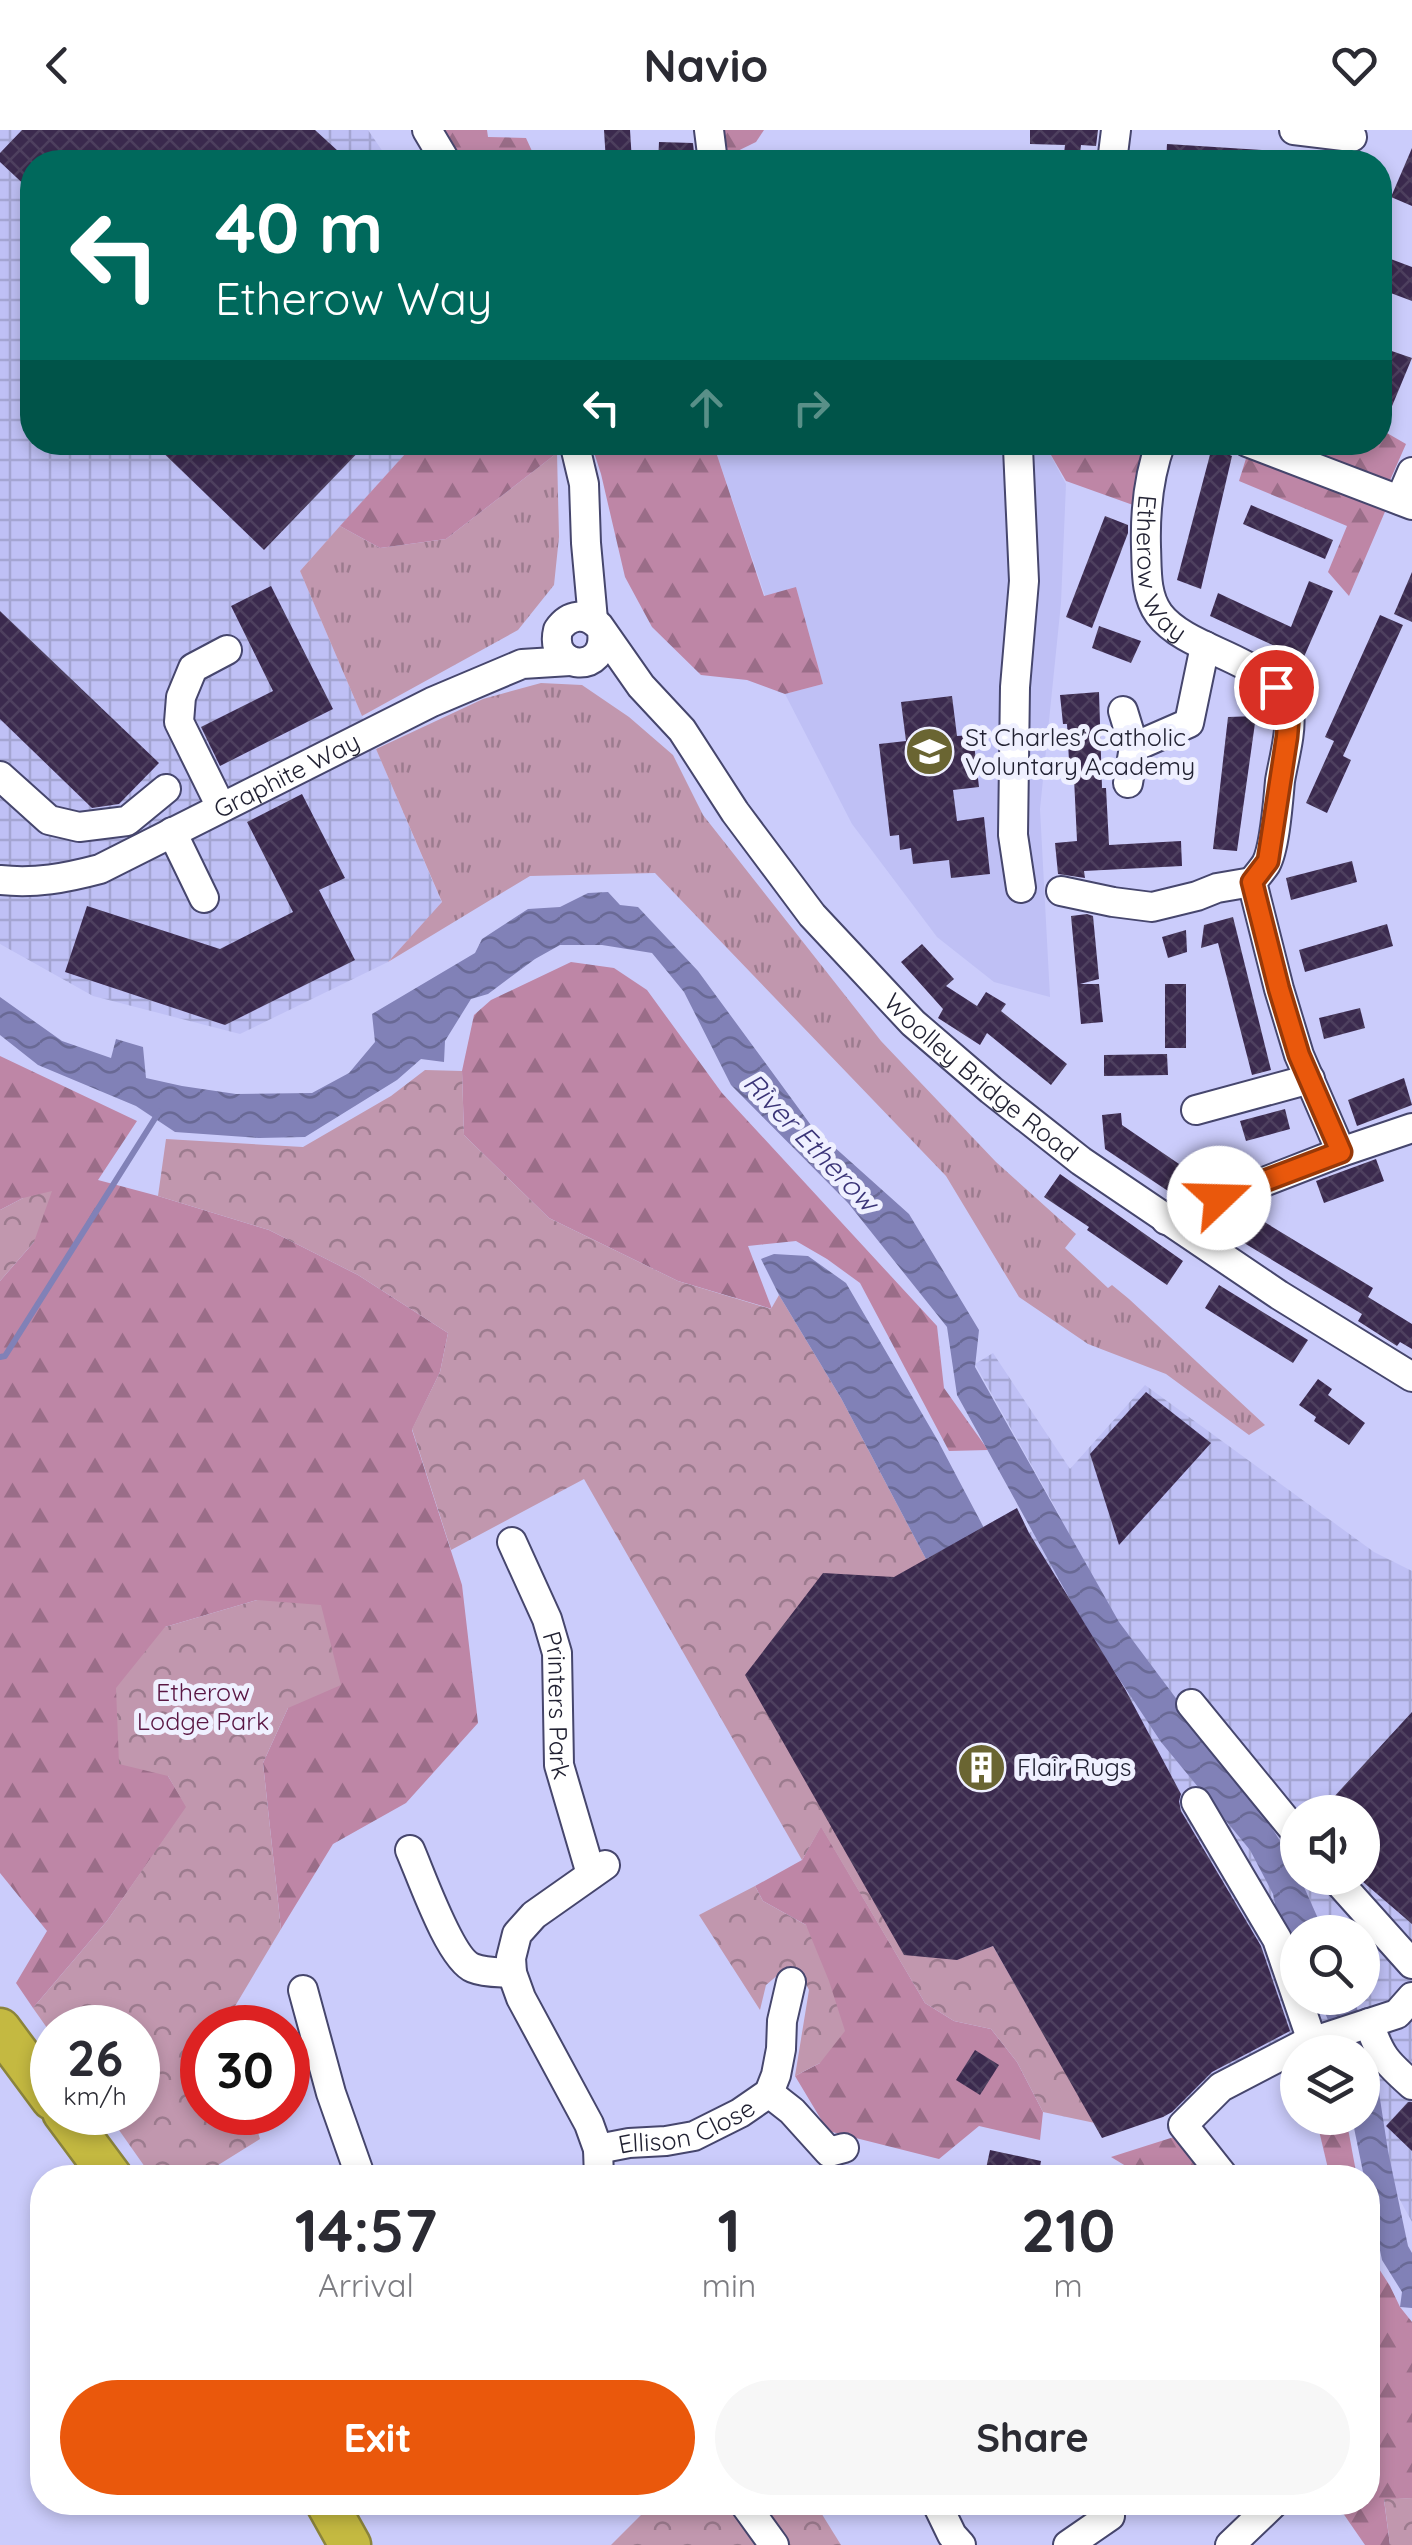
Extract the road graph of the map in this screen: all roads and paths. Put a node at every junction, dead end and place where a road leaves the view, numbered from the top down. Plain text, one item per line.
1 (1294, 130) edge
2 (1352, 137) dead end
3 (577, 455) edge
4 (1018, 455) edge
5 (1156, 455) edge
6 (1282, 455) edge
7 (1412, 472) edge
8 (1406, 503) edge
9 (581, 625) junction
10 (1205, 646) junction
11 (227, 650) dead end
12 (578, 662) junction
13 (522, 664) junction
14 (640, 686) junction
15 (1124, 711) dead end
16 (1134, 747) junction
17 (0, 776) edge
18 (1128, 784) dead end
19 (166, 789) dead end
20 (221, 806) junction
21 (172, 832) junction
22 (0, 880) edge
23 (1252, 882) junction
24 (1021, 888) dead end
25 (1061, 891) dead end
26 (204, 898) dead end
27 (1310, 1079) junction
28 (1196, 1110) dead end
29 (1412, 1128) edge
30 (1341, 1152) junction
31 (1166, 1220) junction
32 (1412, 1377) edge
33 (512, 1542) dead end
34 (1190, 1704) dead end
35 (1196, 1802) dead end
36 (1280, 1813) edge
37 (410, 1850) dead end
38 (1350, 1895) edge
39 (1412, 1964) edge
40 (791, 1982) dead end
41 (516, 1985) junction
42 (303, 1990) dead end
43 (1412, 1997) edge
44 (1368, 2023) junction
45 (0, 2029) edge
46 (1310, 2035) edge
47 (1331, 2035) edge
48 (1280, 2057) edge
49 (30, 2069) edge
50 (1412, 2085) edge
51 (769, 2093) junction
52 (80, 2135) edge
53 (830, 2158) dead end
54 (598, 2164) edge
55 (102, 2165) edge
56 (356, 2165) edge
57 (1214, 2165) edge
58 (333, 2515) edge
59 (753, 2515) edge
60 (942, 2515) edge
61 (1261, 2515) edge
62 (1110, 2516) dead end
63 (350, 2545) edge
64 (774, 2545) edge
65 (960, 2545) edge
66 (1068, 2545) edge
67 (1230, 2545) edge

1 - 2 street
3 - 9 street
4 - 24 street
5 - 10 street, Etherow Way
6 - 8 street
7 - 8 street
9 - 12 street
9 - 12 street
9 - 13 street
9 - 14 street, Woolley Bridge Road
10 - 16 street
10 - 23 street, Etherow Way
11 - 20 street
12 - 13 street, Graphite Way
12 - 14 street, Woolley Bridge Road
13 - 20 street, Graphite Way
14 - 31 street, Woolley Bridge Road
15 - 16 street
16 - 18 street
17 - 19 street
20 - 21 street, Graphite Way
21 - 22 street, Graphite Way
21 - 26 street
23 - 25 street
23 - 27 street
27 - 28 street
27 - 30 street
29 - 30 street
30 - 31 street
31 - 32 street, Woolley Bridge Road
33 - 41 street, Printers Park
34 - 36 street
35 - 46 street
37 - 41 street
38 - 39 street
40 - 51 street, Ellison Close
41 - 54 street
42 - 56 street
43 - 44 street
44 - 47 street
44 - 50 street
45 - 49 highway
48 - 57 street
51 - 53 street, Ellison Close
51 - 54 street, Ellison Close
52 - 55 highway
58 - 63 highway
59 - 64 street
60 - 65 street
61 - 67 street
62 - 66 street

